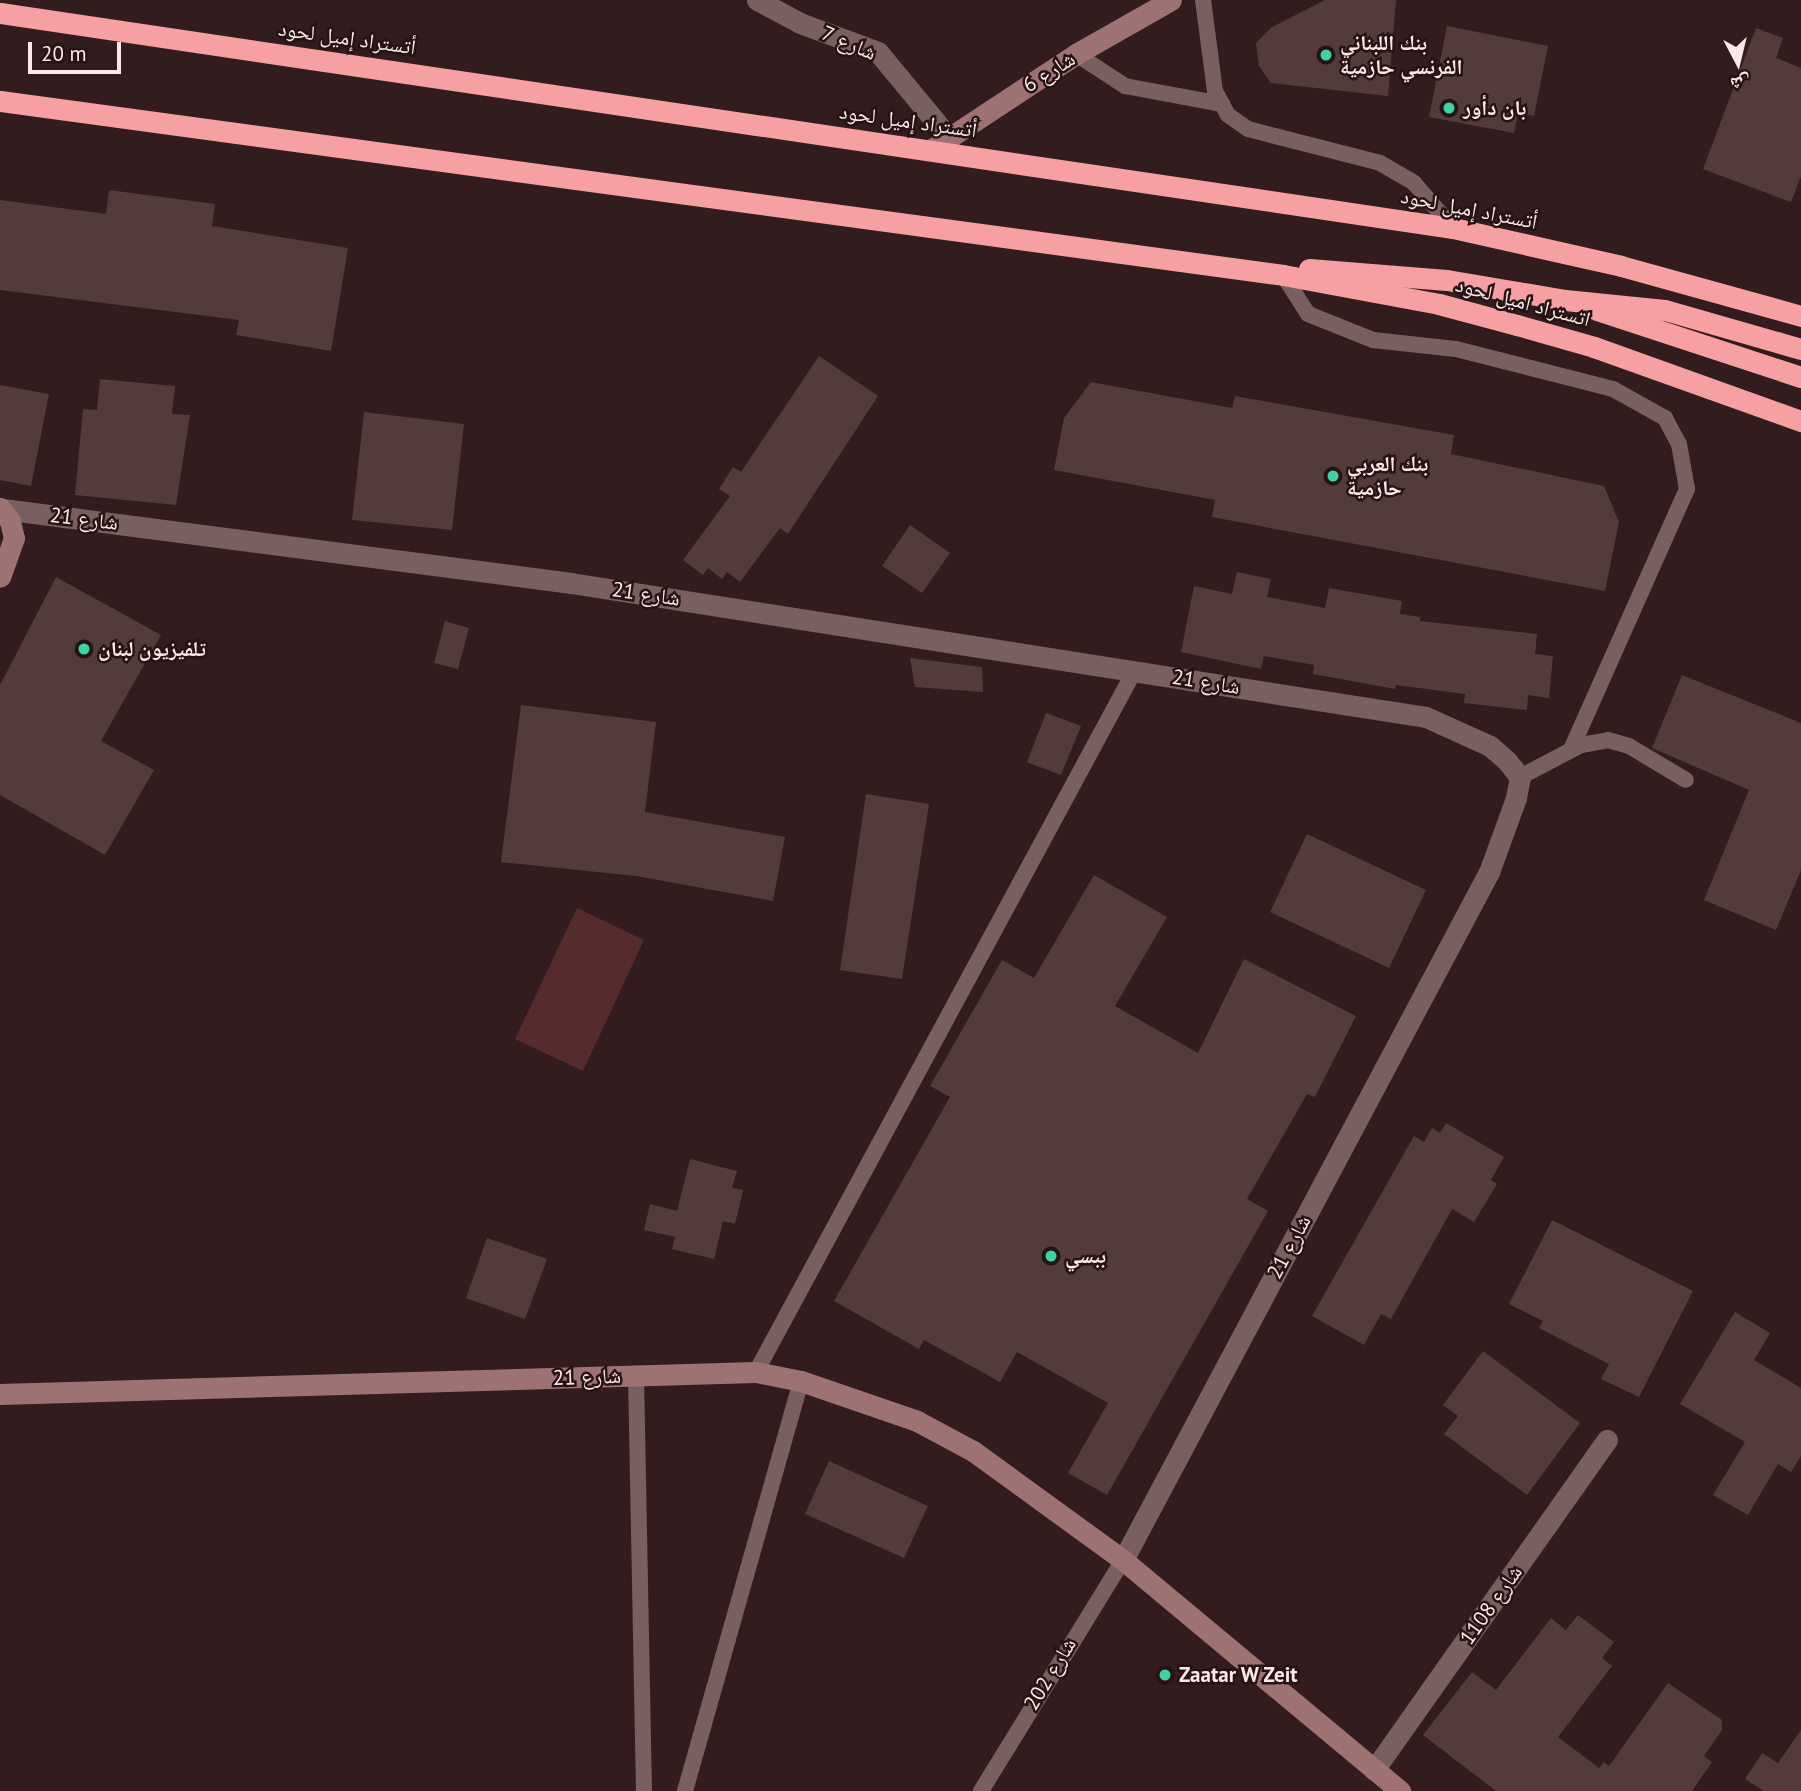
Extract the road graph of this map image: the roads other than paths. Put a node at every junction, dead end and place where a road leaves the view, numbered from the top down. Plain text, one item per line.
1 (757, 0) edge
2 (1171, 0) edge
3 (1203, 0) edge
4 (0, 13) edge
5 (1076, 54) junction
6 (0, 101) edge
7 (1222, 104) junction
8 (941, 144) junction
9 (1453, 228) junction
10 (1223, 265) junction
11 (1283, 275) junction
12 (1565, 300) junction
13 (1801, 316) edge
14 (1801, 349) edge
15 (1801, 377) edge
16 (1801, 421) edge
17 (1, 508) edge
18 (0, 577) edge
19 (1135, 670) junction
20 (1571, 750) junction
21 (1520, 777) junction
22 (1686, 780) dead end
23 (756, 1372) junction
24 (636, 1375) junction
25 (801, 1381) junction
26 (0, 1394) edge
27 (1607, 1440) dead end
28 (1122, 1560) junction
29 (1374, 1770) junction
30 (643, 1791) edge
31 (685, 1791) edge
32 (981, 1791) edge
33 (1400, 1791) edge

1 - 8 street, شارع 7
2 - 5 main road, شارع 6
3 - 7 lane
4 - 8 highway, أتستراد إميل لحود
5 - 7 lane
5 - 8 main road, شارع 6
6 - 10 highway
7 - 9 lane
8 - 9 highway, أتستراد إميل لحود
9 - 13 highway, أتستراد إميل لحود
10 - 11 highway, اتستراد اميل لحود
10 - 12 highway
11 - 16 highway, اتستراد اميل لحود
11 - 20 lane
12 - 14 highway
12 - 15 highway
17 - 18 main road
17 - 19 street, شارع 21
19 - 21 street, شارع 21
19 - 23 lane
20 - 21 lane
20 - 22 lane
21 - 28 street, شارع 21
23 - 24 main road, شارع 21
23 - 25 main road, شارع 21
24 - 26 main road, شارع 21
24 - 30 lane
25 - 28 main road, شارع 21
25 - 31 lane
27 - 29 street, شارع 1108
28 - 29 main road, شارع 21
28 - 32 lane, شارع 202
29 - 33 main road, شارع 21

